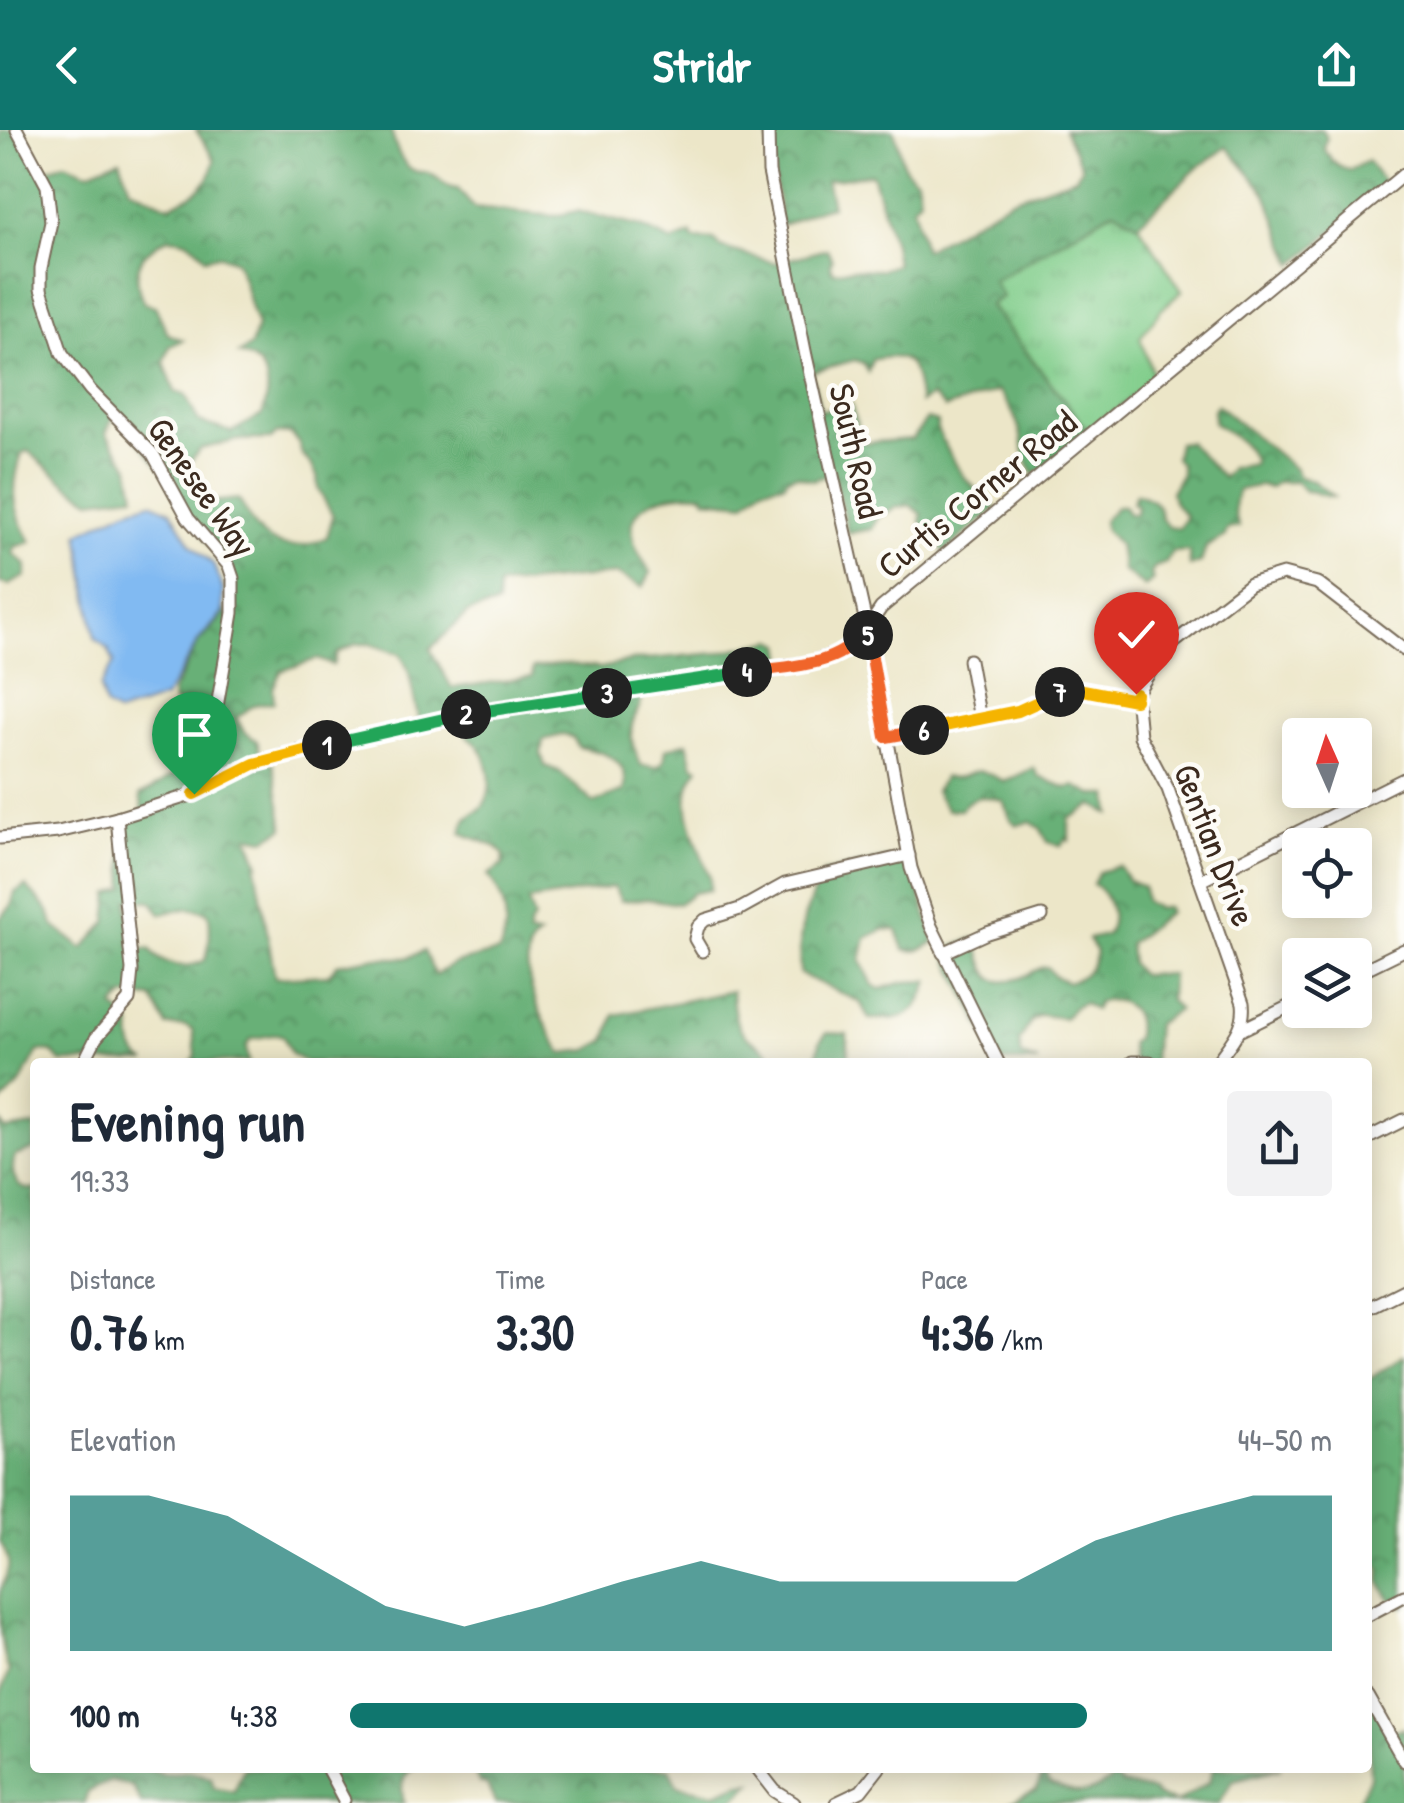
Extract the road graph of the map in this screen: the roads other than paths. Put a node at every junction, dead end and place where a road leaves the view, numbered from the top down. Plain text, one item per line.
1 (17, 130) edge
2 (768, 130) edge
3 (1404, 174) edge
4 (867, 626) junction
5 (1404, 650) edge
6 (969, 660) dead end
7 (1135, 700) junction
8 (980, 720) junction
9 (886, 737) junction
10 (1404, 779) edge
11 (203, 789) junction
12 (1372, 795) edge
13 (1346, 808) edge
14 (116, 818) junction
15 (0, 838) edge
16 (909, 856) junction
17 (1202, 880) junction
18 (1042, 916) dead end
19 (1404, 950) edge
20 (702, 951) dead end
21 (943, 953) junction
22 (1372, 966) edge
23 (1282, 1010) edge
24 (1241, 1030) junction
25 (86, 1058) edge
26 (996, 1058) edge
27 (1220, 1058) edge
28 (1404, 1120) edge
29 (1372, 1136) edge
30 (1404, 1290) edge
31 (1372, 1306) edge
32 (1404, 1596) edge
33 (1372, 1613) edge
34 (1372, 1704) edge
35 (1404, 1761) edge
36 (330, 1773) edge
37 (761, 1773) edge
38 (875, 1773) edge
39 (344, 1800) dead end
40 (794, 1803) edge
41 (836, 1803) edge

1 - 11 street, Genesee Way
2 - 4 street, South Road
3 - 4 street, Curtis Corner Road
4 - 9 street, South Road
4 - 11 street, Curtis Corner Road
5 - 7 street
6 - 8 street
7 - 8 street
7 - 17 street, Gentian Drive
8 - 9 street
9 - 16 street, South Road
10 - 12 street
11 - 14 street, Curtis Corner Road
13 - 17 street
14 - 15 street, Curtis Corner Road
14 - 25 street
16 - 20 street
16 - 21 street, South Road
17 - 24 street, Gentian Drive
18 - 21 street
19 - 22 street
21 - 26 street, South Road
23 - 24 street
24 - 27 street
28 - 29 street
30 - 31 street
32 - 33 street
34 - 35 street
36 - 39 street
37 - 40 street
38 - 41 street

